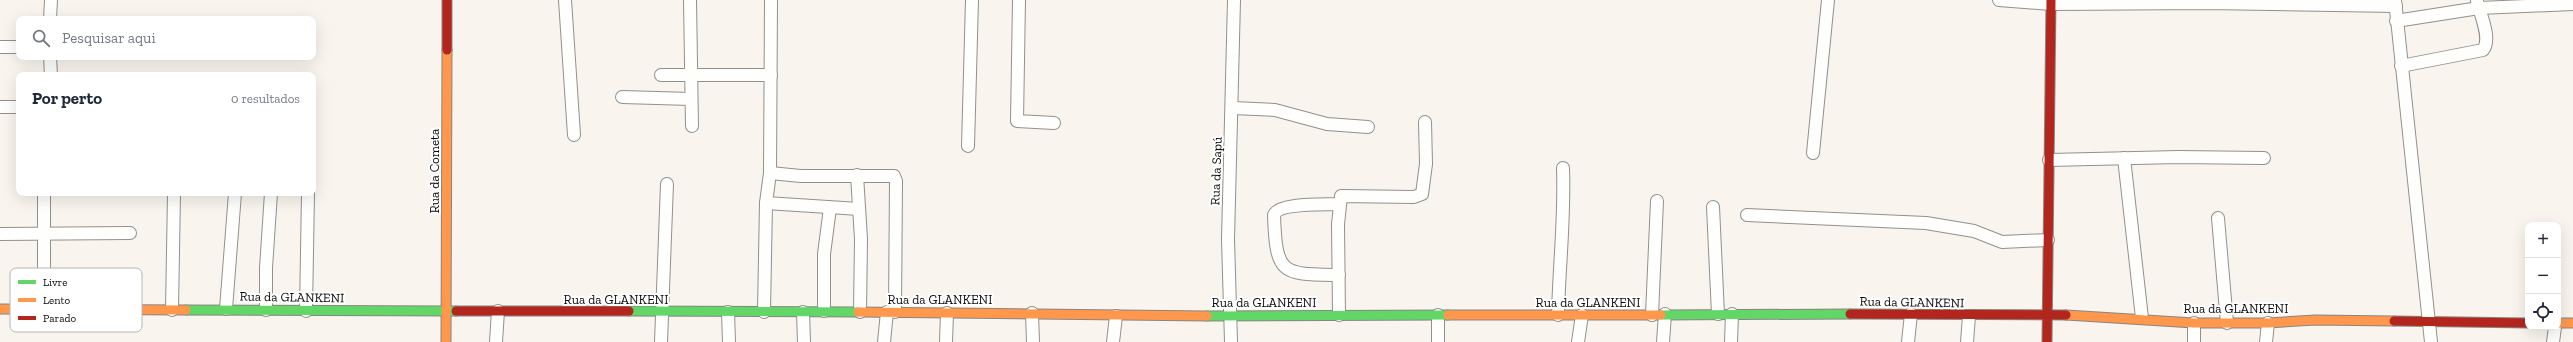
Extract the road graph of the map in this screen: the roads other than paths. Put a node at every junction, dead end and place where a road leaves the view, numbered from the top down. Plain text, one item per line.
1 (51, 0) edge
2 (447, 0) edge
3 (565, 0) edge
4 (690, 0) edge
5 (771, 0) edge
6 (972, 0) edge
7 (1019, 0) edge
8 (1234, 0) edge
9 (1828, 0) edge
10 (1999, 0) edge
11 (2208, 1) edge
12 (2051, 2) edge
13 (2395, 3) edge
14 (2478, 4) edge
15 (2573, 4) edge
16 (50, 16) edge
17 (2396, 21) junction
18 (0, 47) edge
19 (16, 47) edge
20 (50, 60) edge
21 (2402, 66) junction
22 (51, 72) edge
23 (691, 74) junction
24 (660, 75) dead end
25 (771, 75) junction
26 (622, 97) dead end
27 (691, 99) junction
28 (0, 107) edge
29 (16, 107) edge
30 (1233, 108) junction
31 (1425, 122) dead end
32 (1054, 123) dead end
33 (692, 126) dead end
34 (1368, 127) dead end
35 (574, 135) dead end
36 (968, 146) dead end
37 (1813, 153) dead end
38 (2124, 158) junction
39 (2264, 158) dead end
40 (2049, 160) junction
41 (1563, 168) dead end
42 (770, 173) junction
43 (857, 176) junction
44 (667, 184) dead end
45 (44, 196) edge
46 (174, 196) edge
47 (235, 196) edge
48 (271, 196) edge
49 (308, 196) edge
50 (1657, 202) dead end
51 (766, 203) junction
52 (1340, 204) junction
53 (1713, 206) dead end
54 (830, 208) junction
55 (859, 209) junction
56 (1747, 215) dead end
57 (2218, 218) dead end
58 (43, 233) junction
59 (130, 233) dead end
60 (0, 234) edge
61 (2048, 240) junction
62 (43, 268) edge
63 (1339, 275) junction
64 (226, 309) junction
65 (142, 310) edge
66 (172, 310) junction
67 (266, 310) junction
68 (306, 311) junction
69 (448, 311) junction
70 (498, 311) junction
71 (661, 312) junction
72 (728, 312) junction
73 (764, 312) junction
74 (803, 312) junction
75 (824, 312) junction
76 (860, 312) junction
77 (891, 312) junction
78 (947, 313) junction
79 (1032, 313) junction
80 (1652, 314) junction
81 (1665, 314) junction
82 (1718, 314) junction
83 (1732, 314) junction
84 (1911, 314) junction
85 (2047, 314) junction
86 (1230, 315) junction
87 (1339, 315) junction
88 (1438, 315) junction
89 (1558, 315) junction
90 (1582, 315) junction
91 (1116, 316) junction
92 (1970, 316) junction
93 (2142, 318) junction
94 (2430, 321) junction
95 (2194, 323) junction
96 (2227, 323) junction
97 (2268, 323) junction
98 (2525, 323) edge
99 (2561, 323) edge
100 (2573, 323) edge
101 (2555, 330) edge
102 (446, 342) edge
103 (496, 342) edge
104 (661, 342) edge
105 (729, 342) edge
106 (804, 342) edge
107 (884, 342) edge
108 (946, 342) edge
109 (1033, 342) edge
110 (1113, 342) edge
111 (1230, 342) edge
112 (1438, 342) edge
113 (1578, 342) edge
114 (1664, 342) edge
115 (1731, 342) edge
116 (1908, 342) edge
117 (1967, 342) edge
118 (2047, 342) edge
119 (2194, 342) edge
120 (2266, 342) edge
121 (2431, 342) edge
122 (2553, 342) edge

1 - 16 street
2 - 69 street, Rua da Cometa
3 - 35 street
4 - 23 street
5 - 25 street
6 - 36 street
7 - 32 street
8 - 30 street, Rua da Sapú
9 - 37 street
10 - 12 street
11 - 12 street
11 - 13 street
12 - 40 street
13 - 17 street
14 - 15 street
14 - 17 street
14 - 21 street
17 - 21 street
18 - 19 street
20 - 22 street
21 - 94 street
23 - 24 street
23 - 25 street
23 - 27 street
25 - 42 street
26 - 27 street
27 - 33 street
28 - 29 street
30 - 34 street
30 - 86 street, Rua da Sapú
31 - 52 street
38 - 39 street
38 - 40 street
38 - 93 street
40 - 61 street
41 - 89 street
42 - 43 street
42 - 51 street
43 - 55 street
43 - 77 street
44 - 71 street
45 - 58 street
46 - 66 street
47 - 64 street
48 - 67 street
49 - 68 street
50 - 80 street
51 - 54 street
51 - 73 street
52 - 63 street
52 - 63 street
53 - 82 street
54 - 55 street
54 - 75 street
55 - 76 street
56 - 61 street
57 - 96 street
58 - 59 street
58 - 60 street
58 - 62 street
61 - 85 street
63 - 87 street
64 - 66 street, Rua da GLANKENI
64 - 67 street, Rua da GLANKENI
65 - 66 street, Rua da GLANKENI
67 - 68 street, Rua da GLANKENI
68 - 69 street, Rua da GLANKENI
69 - 70 street, Rua da GLANKENI
69 - 102 street, Rua da Cometa
70 - 71 street, Rua da GLANKENI
70 - 103 street
71 - 72 street, Rua da GLANKENI
71 - 104 street
72 - 73 street, Rua da GLANKENI
72 - 105 street
73 - 74 street, Rua da GLANKENI
74 - 75 street, Rua da GLANKENI
74 - 106 street
75 - 76 street, Rua da GLANKENI
76 - 77 street, Rua da GLANKENI
77 - 78 street, Rua da GLANKENI
77 - 107 street
78 - 79 street, Rua da GLANKENI
78 - 108 street
79 - 91 street, Rua da GLANKENI
79 - 109 street
80 - 81 street, Rua da GLANKENI
80 - 90 street, Rua da GLANKENI
81 - 82 street, Rua da GLANKENI
81 - 114 street
82 - 83 street, Rua da GLANKENI
83 - 84 street, Rua da GLANKENI
83 - 115 street
84 - 92 street, Rua da GLANKENI
84 - 116 street
85 - 92 street, Rua da GLANKENI
85 - 93 street, Rua da GLANKENI
85 - 118 street
86 - 87 street, Rua da GLANKENI
86 - 91 street, Rua da GLANKENI
86 - 111 street, Rua da Sapú
87 - 88 street, Rua da GLANKENI
88 - 89 street, Rua da GLANKENI
88 - 112 street
89 - 90 street, Rua da GLANKENI
90 - 113 street
91 - 110 street
92 - 117 street
93 - 95 street, Rua da GLANKENI
94 - 97 street, Rua da GLANKENI
94 - 98 street, Rua da GLANKENI
94 - 121 street
95 - 96 street, Rua da GLANKENI
95 - 119 street
96 - 97 street, Rua da GLANKENI
97 - 120 street
99 - 100 street
101 - 122 street

